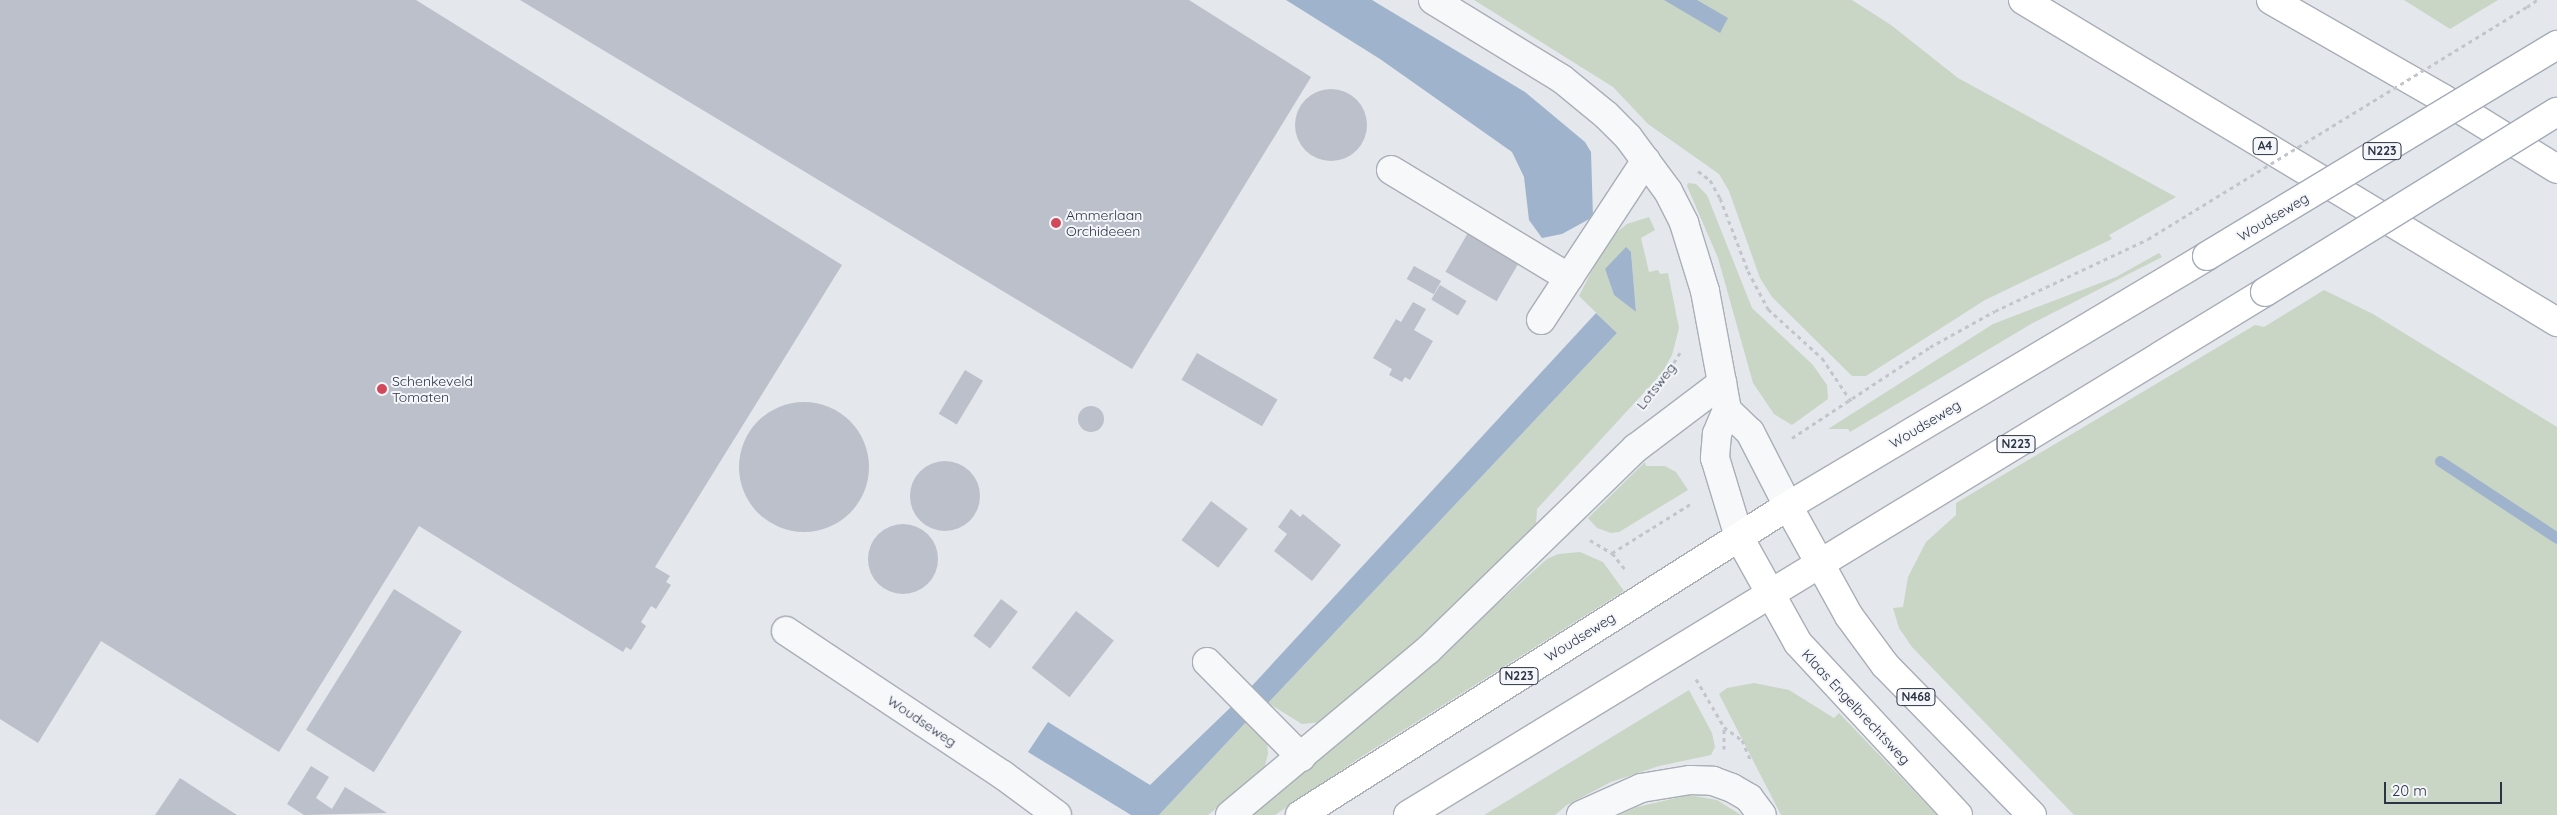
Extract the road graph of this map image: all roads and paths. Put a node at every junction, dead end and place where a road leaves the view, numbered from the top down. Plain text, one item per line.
1 (1433, 0) edge
2 (2023, 0) edge
3 (2271, 0) edge
4 (2537, 0) edge
5 (2557, 45) edge
6 (2442, 98) junction
7 (2557, 112) edge
8 (2557, 156) edge
9 (1646, 160) junction
10 (1392, 170) dead end
11 (2557, 170) edge
12 (1569, 278) junction
13 (2506, 291) junction
14 (1541, 320) dead end
15 (2557, 322) edge
16 (2557, 332) edge
17 (1682, 346) dead end
18 (1722, 383) junction
19 (1656, 389) dead end
20 (1851, 401) junction
21 (1727, 410) junction
22 (1764, 456) junction
23 (1720, 484) junction
24 (1788, 506) junction
25 (1739, 537) junction
26 (1612, 553) dead end
27 (1819, 564) junction
28 (1768, 594) junction
29 (786, 631) dead end
30 (1207, 662) dead end
31 (1301, 757) junction
32 (1755, 806) edge
33 (1057, 815) edge
34 (1230, 815) edge
35 (1300, 815) edge
36 (1408, 815) edge
37 (1581, 815) edge
38 (1958, 815) edge
39 (2032, 815) edge

1 - 9 street
2 - 13 main road, A4
3 - 6 main road
4 - 20 path, bridge
5 - 24 main road, Woudseweg / N223, bridge
6 - 8 main road
6 - 11 main road
7 - 27 main road, N223, bridge
9 - 12 street
9 - 18 street
9 - 20 path
10 - 12 street
12 - 14 street
13 - 15 main road, A4
13 - 16 main road, A4
17 - 19 path, Lotsweg
18 - 21 street
18 - 31 street
20 - 22 path
21 - 22 street
21 - 23 street
22 - 24 street
23 - 25 street
23 - 26 path
24 - 25 main road, Woudseweg / N223
24 - 27 main road, N468
25 - 28 main road, Klaas Engelbrechtsweg
25 - 35 main road, Woudseweg / N223
27 - 28 main road, N223
27 - 39 main road, N468
28 - 36 main road, N223
28 - 38 main road, Klaas Engelbrechtsweg
29 - 33 street, Woudseweg
30 - 31 street
31 - 34 street
32 - 37 street

